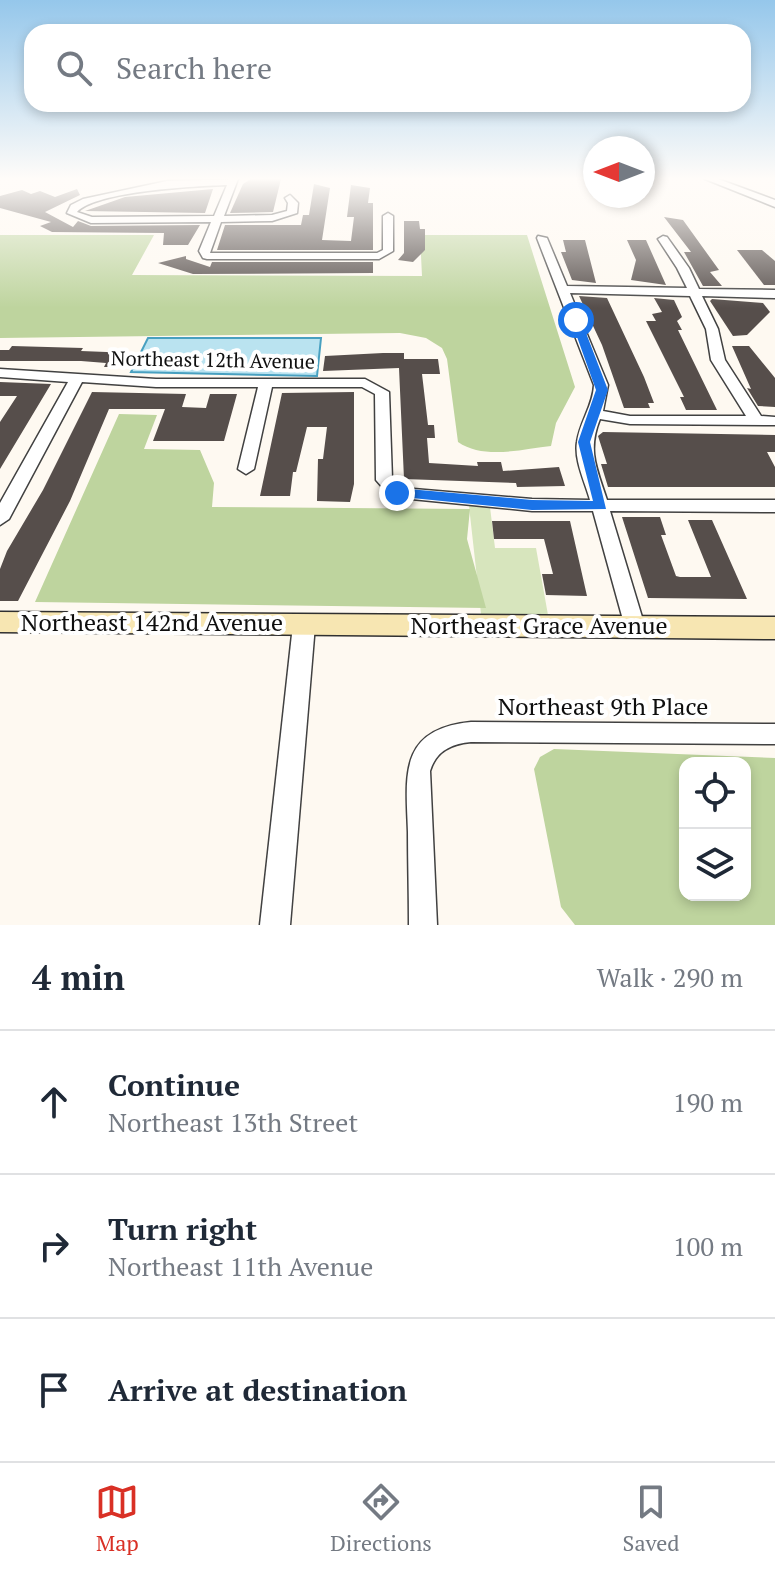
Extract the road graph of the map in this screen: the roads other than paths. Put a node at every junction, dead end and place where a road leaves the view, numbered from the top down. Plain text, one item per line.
1 (216, 222) edge
2 (388, 222) edge
3 (542, 238) dead end
4 (663, 239) dead end
5 (564, 289) junction
6 (692, 291) junction
7 (775, 294) edge
8 (0, 373) edge
9 (78, 376) junction
10 (266, 383) junction
11 (594, 414) junction
12 (756, 421) junction
13 (775, 421) edge
14 (246, 469) dead end
15 (601, 506) junction
16 (775, 506) edge
17 (0, 519) edge
18 (0, 622) edge
19 (304, 625) junction
20 (635, 627) junction
21 (775, 628) edge
22 (775, 734) edge
23 (275, 925) edge
24 (423, 925) edge

1 - 2 street
3 - 5 street
4 - 6 street
5 - 6 street
5 - 11 street
6 - 7 street
6 - 12 street
8 - 9 street, Northeast 12th Avenue
9 - 10 street, Northeast 12th Avenue
9 - 17 street
10 - 14 street
10 - 15 street, Northeast 12th Avenue
11 - 12 street
11 - 15 street
12 - 13 street
15 - 16 street
15 - 20 street
18 - 19 main road, Northeast 142nd Avenue
19 - 20 main road, Northeast Grace Avenue
19 - 23 street
20 - 21 main road, Northeast Grace Avenue
22 - 24 street, Northeast 9th Place

